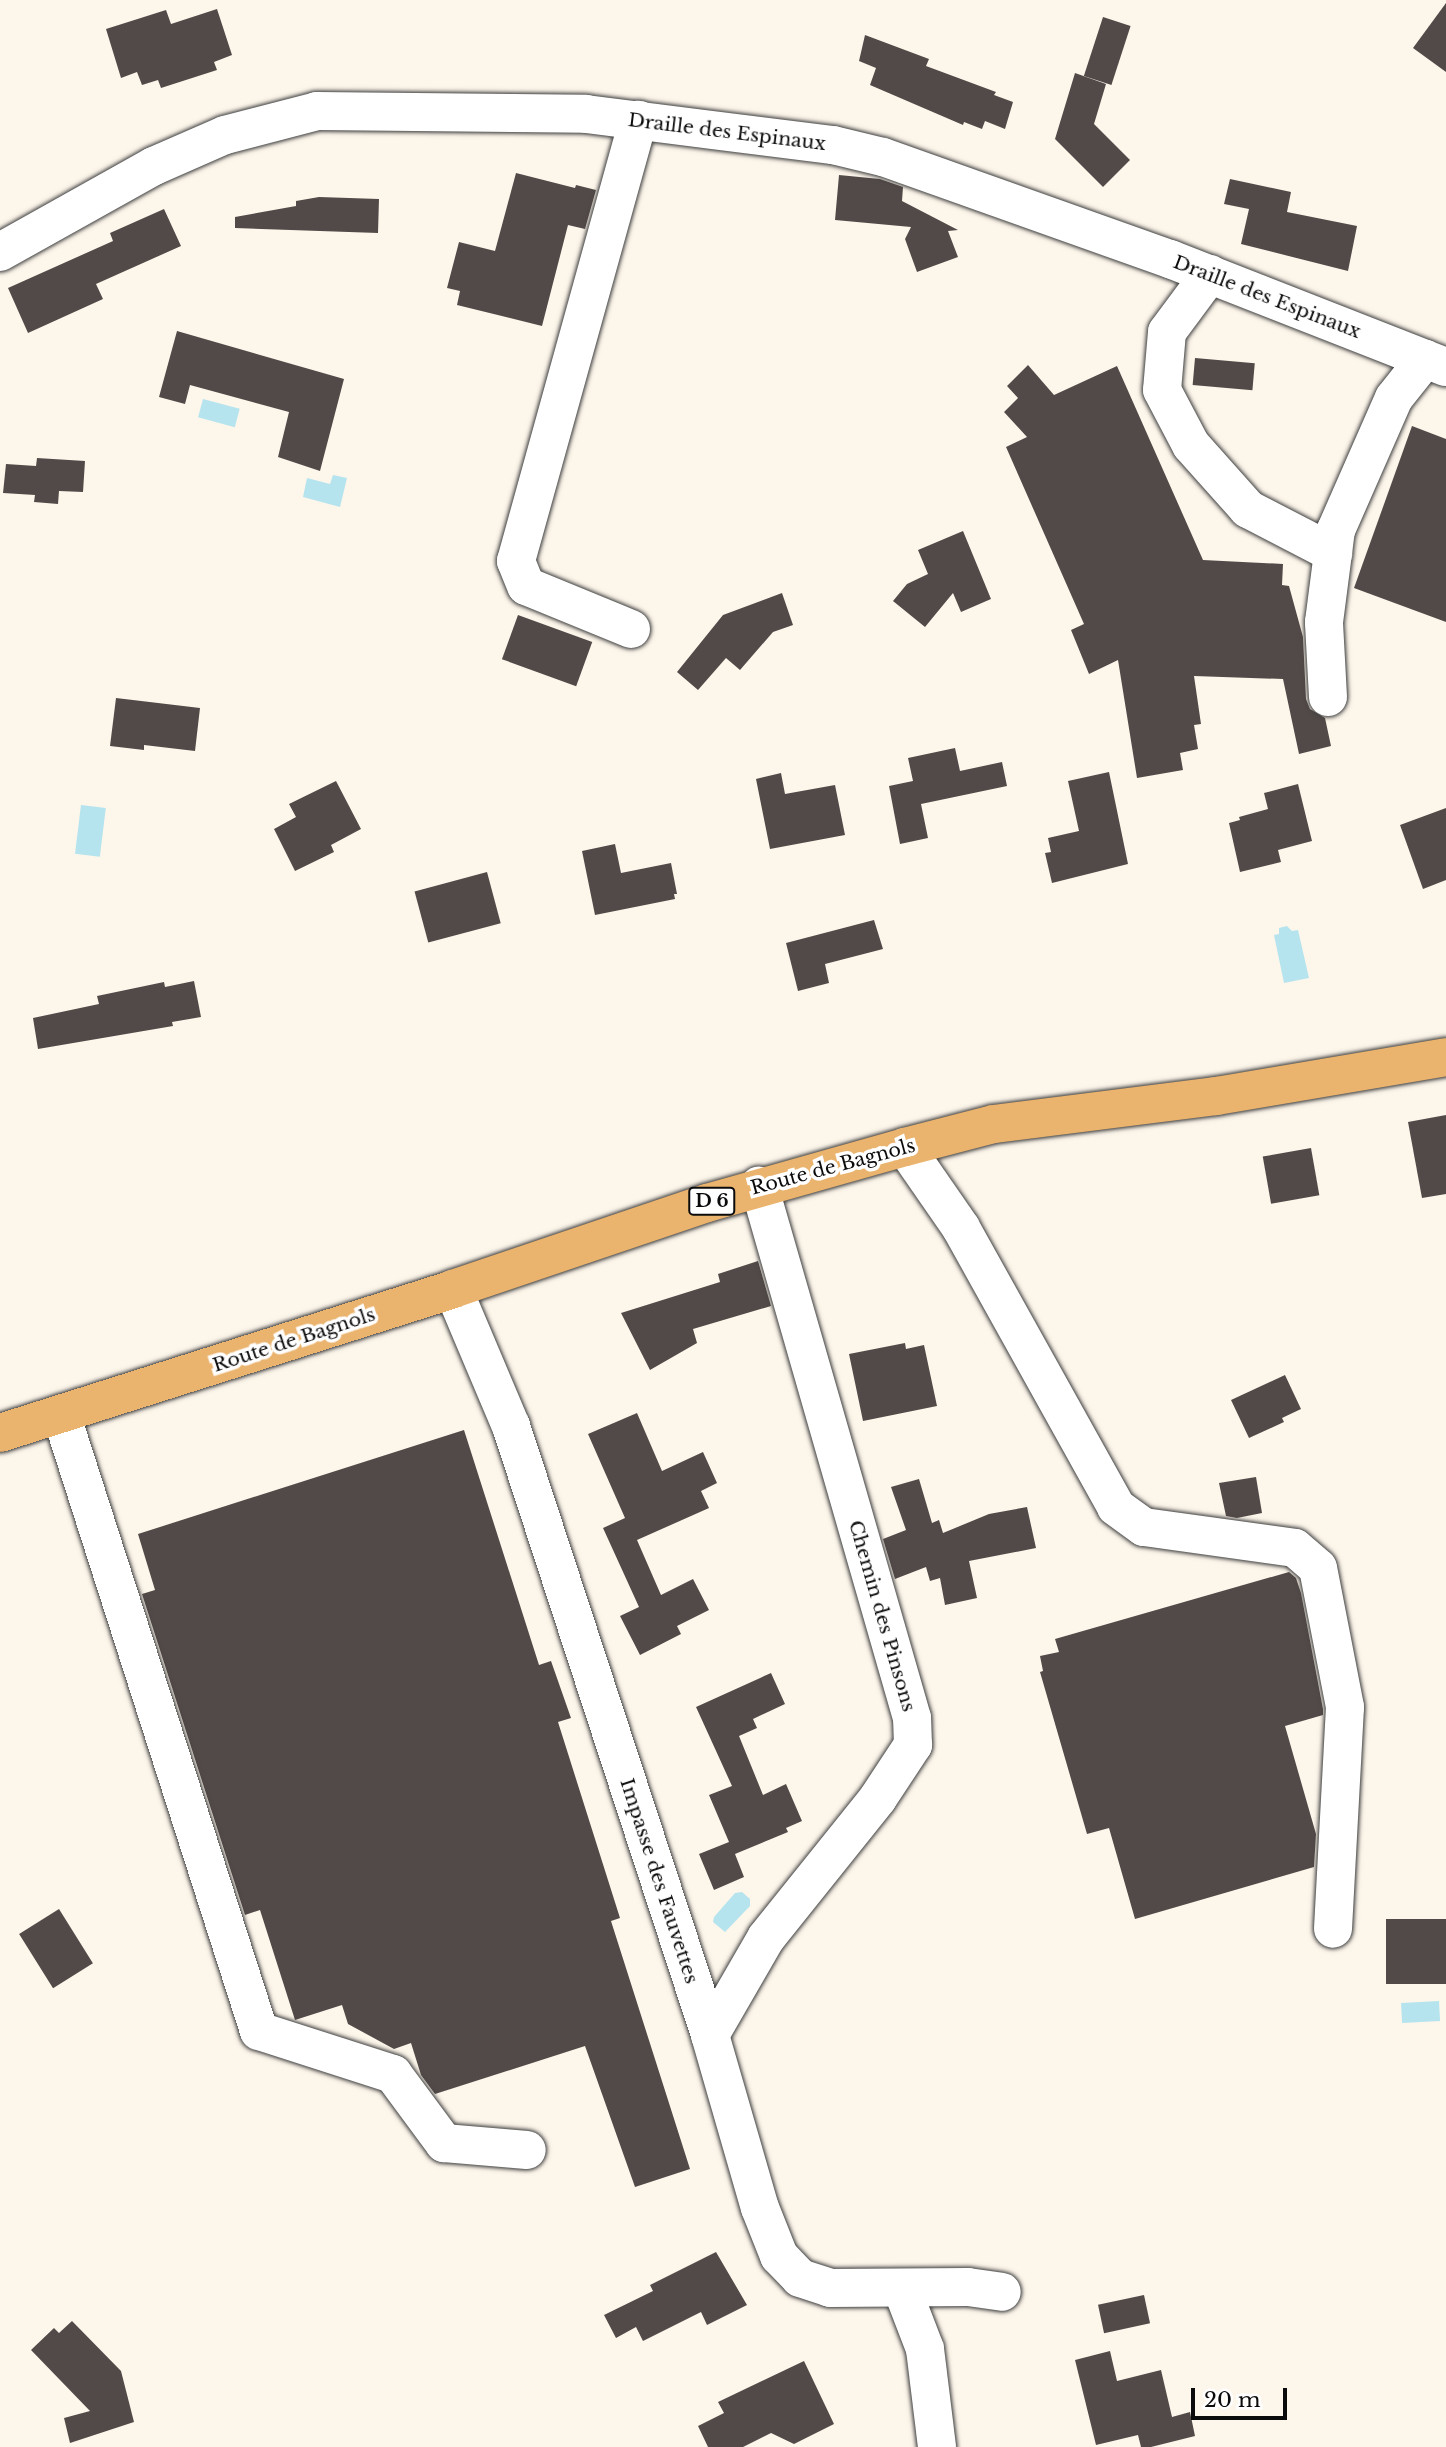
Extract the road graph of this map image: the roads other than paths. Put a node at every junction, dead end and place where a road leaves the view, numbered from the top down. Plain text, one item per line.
1 (638, 120) junction
2 (0, 252) edge
3 (1210, 274) junction
4 (1436, 363) edge
5 (1333, 553) junction
6 (631, 629) dead end
7 (1328, 697) dead end
8 (1446, 1057) edge
9 (905, 1147) junction
10 (759, 1186) junction
11 (453, 1289) junction
12 (61, 1414) junction
13 (0, 1433) edge
14 (1333, 1929) dead end
15 (710, 2035) junction
16 (527, 2150) dead end
17 (902, 2289) junction
18 (1002, 2292) dead end
19 (935, 2447) edge

1 - 2 street, Draille des Espinaux
1 - 3 street, Draille des Espinaux
1 - 6 street
3 - 4 street, Draille des Espinaux
3 - 5 street
4 - 5 street
5 - 7 street
8 - 9 main road, Route de Bagnols / D 6
9 - 10 main road, Route de Bagnols / D 6
9 - 14 street
10 - 11 main road, Route de Bagnols / D 6
10 - 15 street, Chemin des Pinsons
11 - 12 main road, Route de Bagnols / D 6
11 - 15 street, Impasse des Fauvettes
12 - 13 main road, Route de Bagnols / D 6
12 - 16 street
15 - 17 street, Impasse des Fauvettes
17 - 18 street, Impasse des Fauvettes
17 - 19 street

